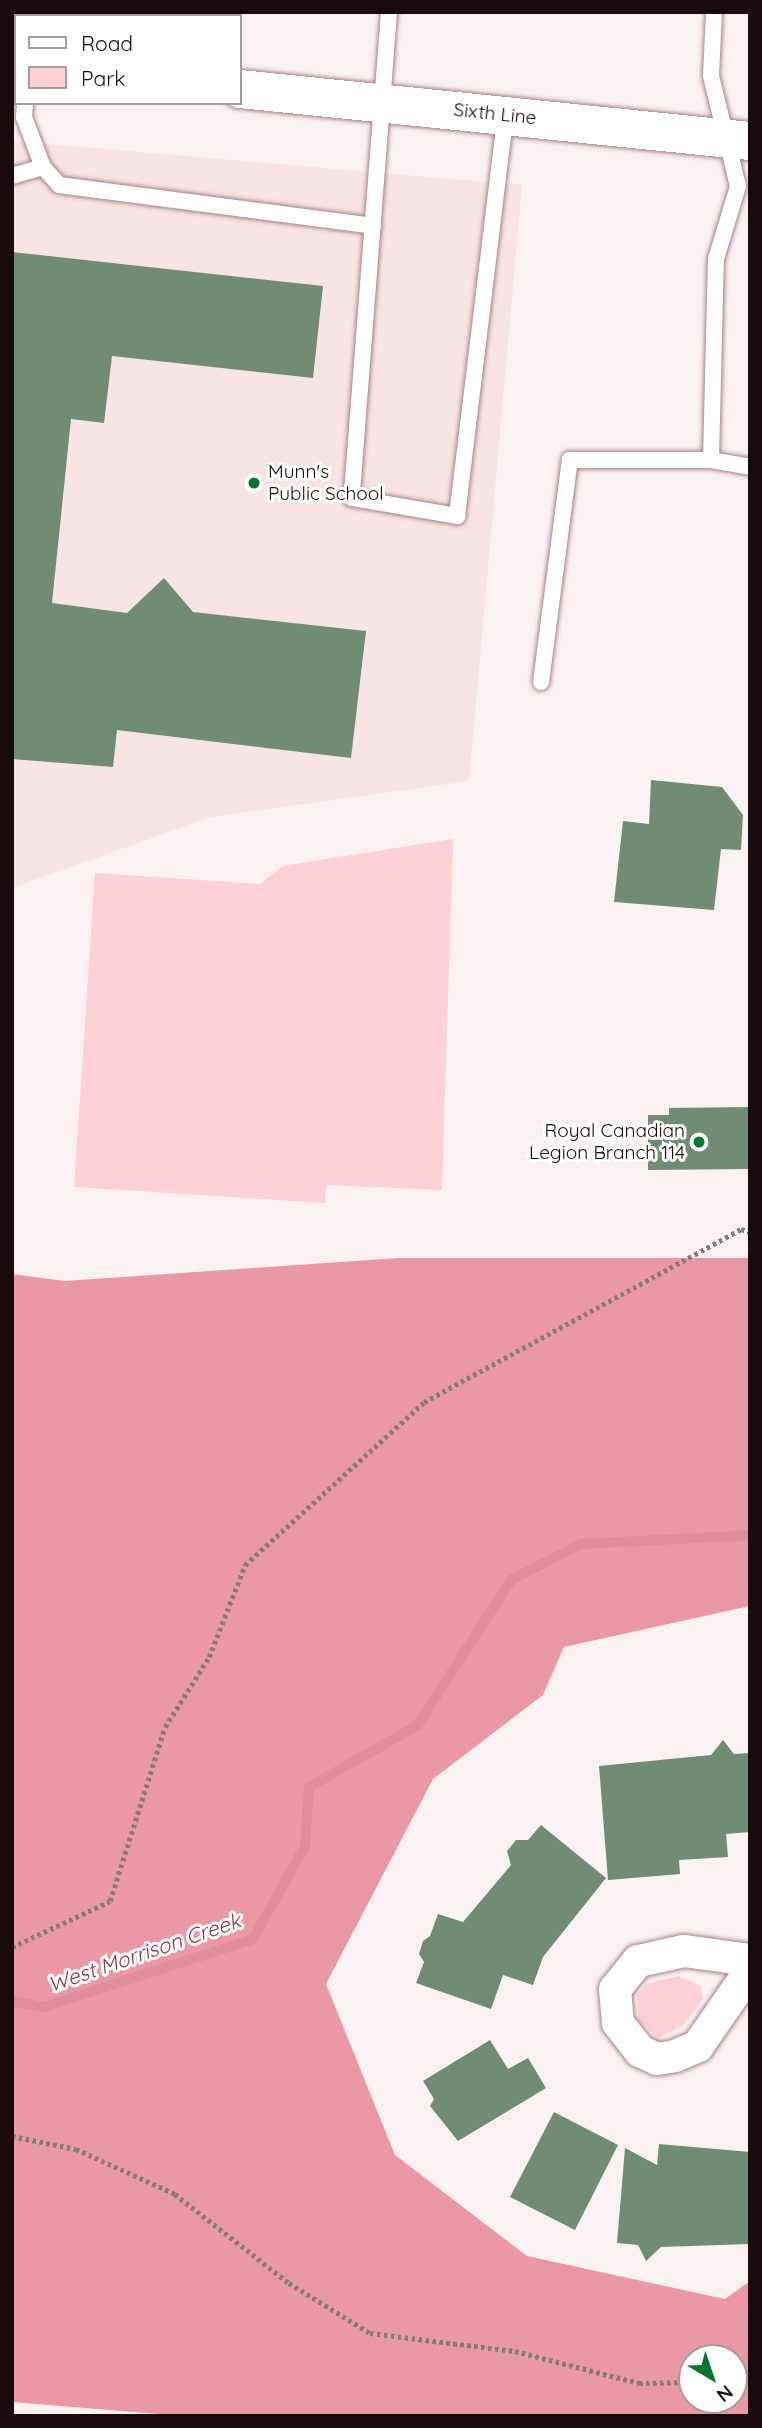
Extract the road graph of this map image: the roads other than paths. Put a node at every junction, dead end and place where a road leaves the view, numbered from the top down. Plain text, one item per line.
1 (389, 12) edge
2 (714, 12) edge
3 (242, 89) edge
4 (383, 103) junction
5 (26, 105) edge
6 (505, 115) junction
7 (738, 140) edge
8 (43, 167) junction
9 (12, 176) edge
10 (373, 226) junction
11 (711, 460) junction
12 (750, 467) edge
13 (541, 682) dead end
14 (750, 1960) edge
15 (750, 1971) edge

1 - 4 lane
2 - 7 lane
3 - 4 street, Sixth Line
4 - 6 street, Sixth Line
4 - 10 lane
5 - 8 lane
6 - 7 street, Sixth Line
6 - 10 lane
7 - 11 lane
8 - 9 lane
8 - 10 lane
11 - 12 lane
11 - 13 lane
14 - 15 street

